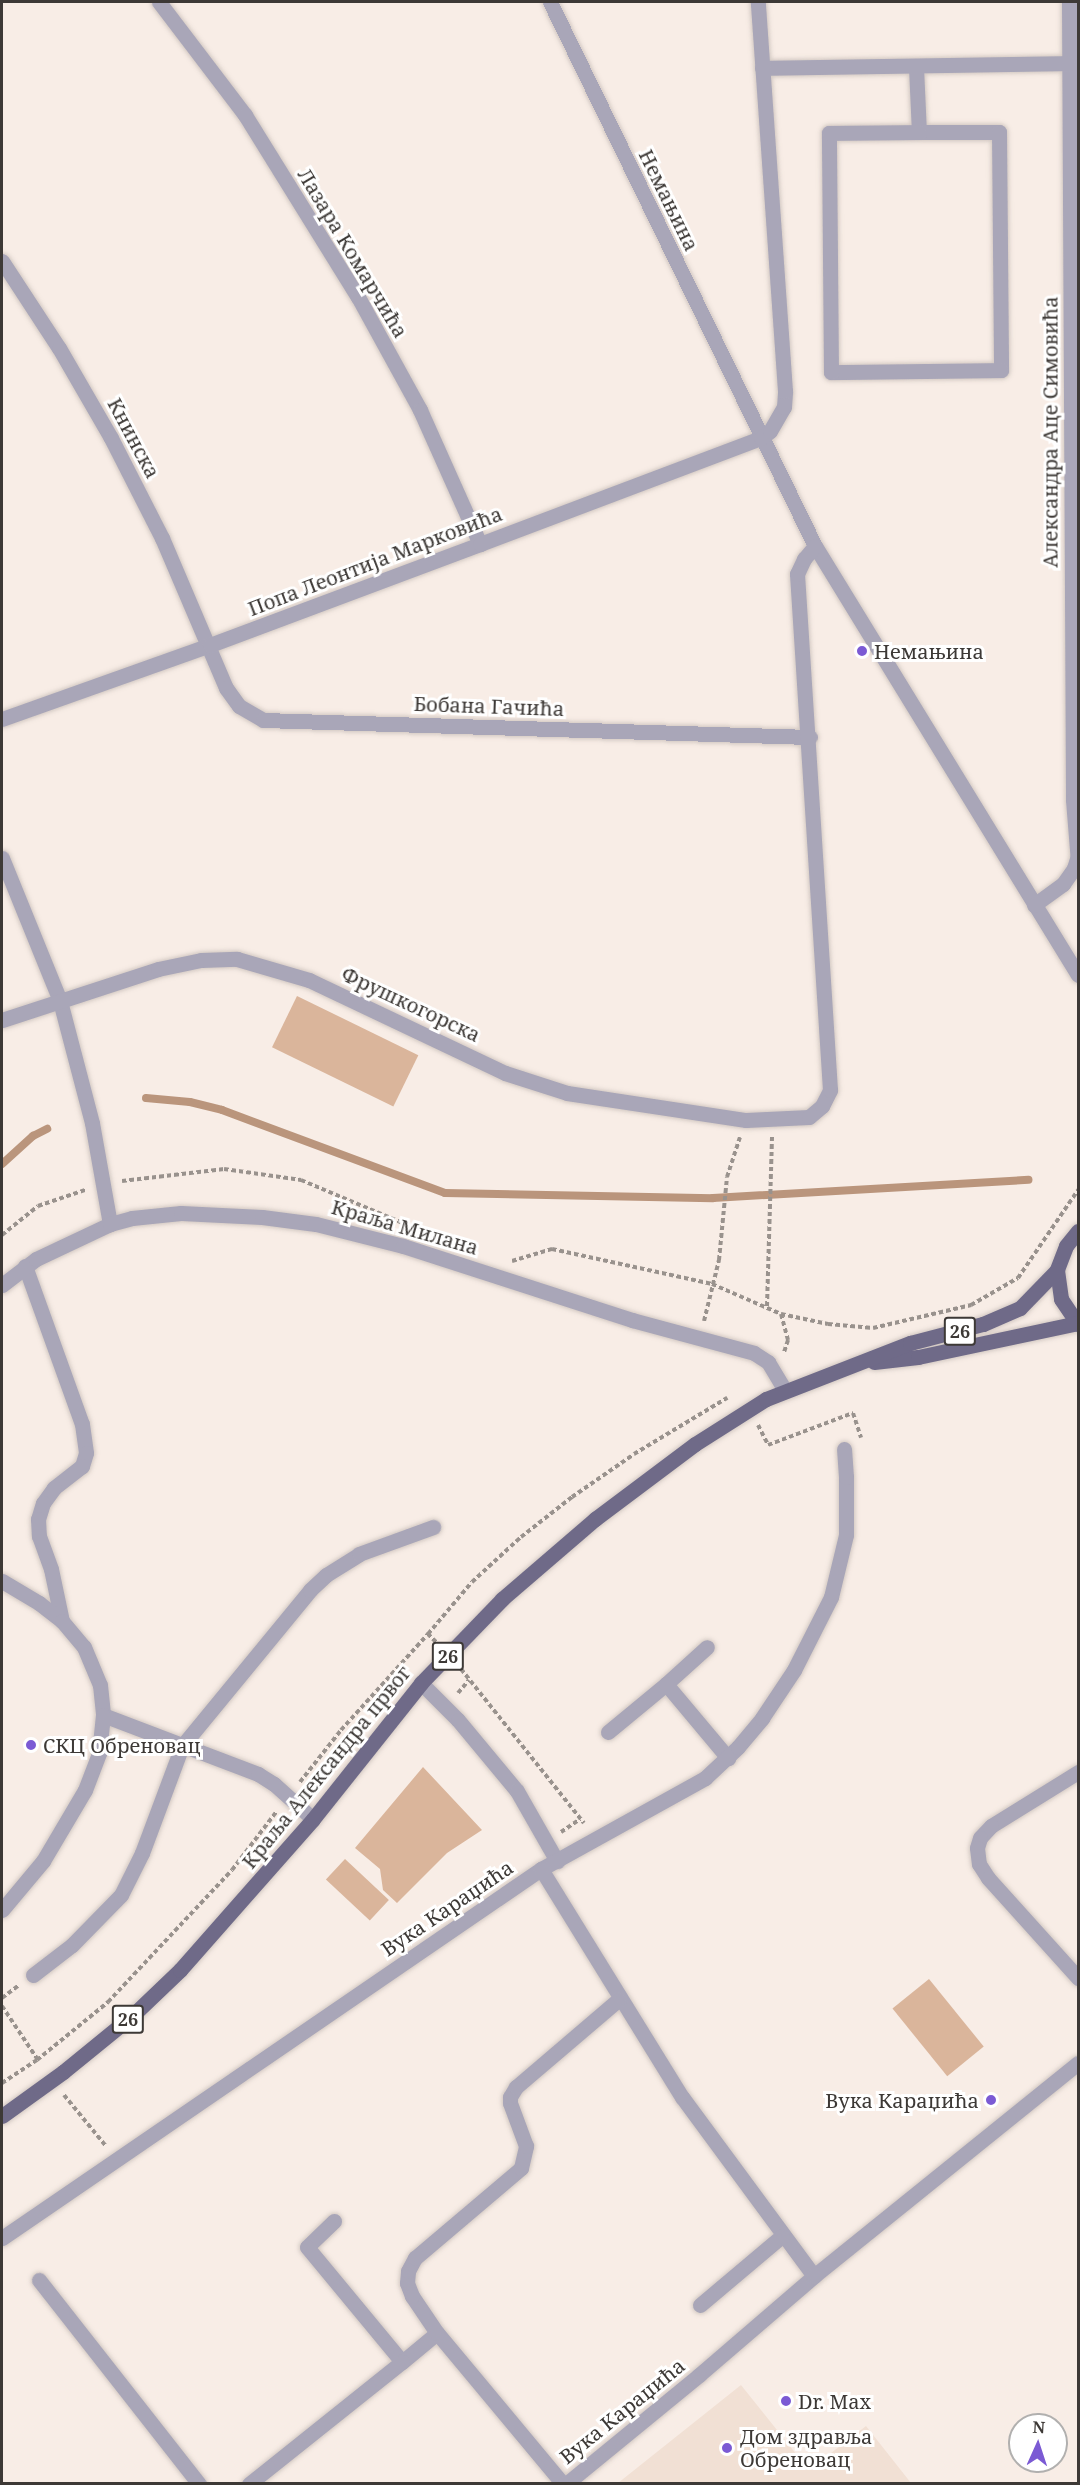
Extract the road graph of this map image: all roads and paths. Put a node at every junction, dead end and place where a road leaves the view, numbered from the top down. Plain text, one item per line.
1 (159, 2) edge
2 (550, 2) edge
3 (758, 2) edge
4 (1069, 2) edge
5 (1068, 63) junction
6 (916, 67) junction
7 (762, 68) junction
8 (919, 132) junction
9 (2, 261) edge
10 (761, 438) junction
11 (480, 544) junction
12 (815, 546) junction
13 (210, 645) junction
14 (2, 719) edge
15 (810, 737) junction
16 (2, 858) edge
17 (1078, 859) edge
18 (1034, 905) junction
19 (1078, 975) edge
20 (60, 1001) junction
21 (2, 1020) edge
22 (746, 1120) junction
23 (772, 1120) junction
24 (104, 1184) junction
25 (1078, 1190) edge
26 (110, 1224) junction
27 (422, 1230) dead end
28 (1078, 1231) edge
29 (2, 1235) edge
30 (509, 1263) dead end
31 (26, 1266) junction
32 (1057, 1270) junction
33 (712, 1284) junction
34 (2, 1285) edge
35 (767, 1306) junction
36 (781, 1314) junction
37 (1078, 1323) edge
38 (700, 1339) junction
39 (847, 1365) junction
40 (772, 1367) junction
41 (785, 1390) junction
42 (731, 1396) dead end
43 (749, 1409) junction
44 (844, 1449) joint
45 (434, 1527) dead end
46 (2, 1581) edge
47 (62, 1622) junction
48 (428, 1634) junction
49 (707, 1647) dead end
50 (449, 1654) junction
51 (421, 1683) junction
52 (666, 1684) junction
53 (103, 1715) junction
54 (608, 1732) dead end
55 (182, 1746) junction
56 (728, 1758) junction
57 (1078, 1772) edge
58 (288, 1797) junction
59 (313, 1819) junction
60 (596, 1838) junction
61 (557, 1861) junction
62 (541, 1869) junction
63 (2, 1910) edge
64 (33, 1975) dead end
65 (1078, 1978) edge
66 (619, 1999) junction
67 (1078, 2063) edge
68 (2, 2084) edge
69 (2, 2116) edge
70 (334, 2221) dead end
71 (782, 2236) junction
72 (2, 2238) edge
73 (814, 2276) junction
74 (39, 2280) dead end
75 (700, 2305) dead end
76 (437, 2333) junction
77 (402, 2361) junction
78 (199, 2484) edge
79 (249, 2484) edge
80 (564, 2484) edge

1 - 11 street, Лазара Комарчића
2 - 10 street, Немањина
3 - 7 street
4 - 5 street, Александра Аце Симовића
5 - 6 street
5 - 17 street, Александра Аце Симовића
6 - 7 street
6 - 8 street
7 - 10 street
8 - 8 street
9 - 13 street, Книнска
10 - 11 street, Попа Леонтија Марковића
10 - 12 street, Немањина
11 - 13 street, Попа Леонтија Марковића
12 - 15 street
12 - 18 street, Немањина
13 - 14 street, Попа Леонтија Марковића
13 - 15 street, Бобана Гачића
15 - 23 street
16 - 20 street
17 - 18 street
18 - 19 street, Немањина
20 - 21 street, Фрушкогорска
20 - 22 street, Фрушкогорска
20 - 24 street
22 - 23 street
22 - 33 path
23 - 35 path
24 - 26 street
24 - 27 path
24 - 29 path
25 - 36 path
26 - 31 street, Краља Милана
26 - 38 street, Краља Милана
28 - 32 main road, Краља Александра првог / 26
30 - 33 path
31 - 34 street, Краља Милана
31 - 47 street
32 - 37 main road, Краља Александра првог / 26
32 - 39 main road, Краља Александра првог / 26
33 - 35 path
33 - 38 path
35 - 36 path
36 - 40 path
37 - 39 main road, Краља Александра првог / 26
38 - 40 street, Краља Милана
39 - 41 main road, Краља Александра првог / 26
40 - 41 street, Краља Милана
41 - 43 main road, Краља Александра првог / 26
42 - 48 path
43 - 44 path
43 - 50 main road, Краља Александра првог / 26
44 - 56 street
45 - 55 street
46 - 47 street
47 - 53 street
48 - 50 path
48 - 58 path
49 - 52 street
50 - 51 main road, Краља Александра првог / 26
50 - 60 path
51 - 59 main road, Краља Александра првог / 26
51 - 61 street
52 - 54 street
52 - 56 street
53 - 55 street
53 - 63 street
55 - 58 street
55 - 64 street
56 - 60 street
57 - 65 street
58 - 59 street
58 - 68 path
59 - 69 main road, Краља Александра првог / 26
60 - 61 street
61 - 62 street
62 - 66 street, Вука Караџића
62 - 72 street, Вука Караџића
66 - 71 street, Вука Караџића
66 - 76 street
67 - 73 street, Вука Караџића
70 - 77 street
71 - 73 street, Вука Караџића
71 - 75 street
73 - 80 street, Вука Караџића
74 - 78 street
76 - 77 street
76 - 80 street
77 - 79 street

